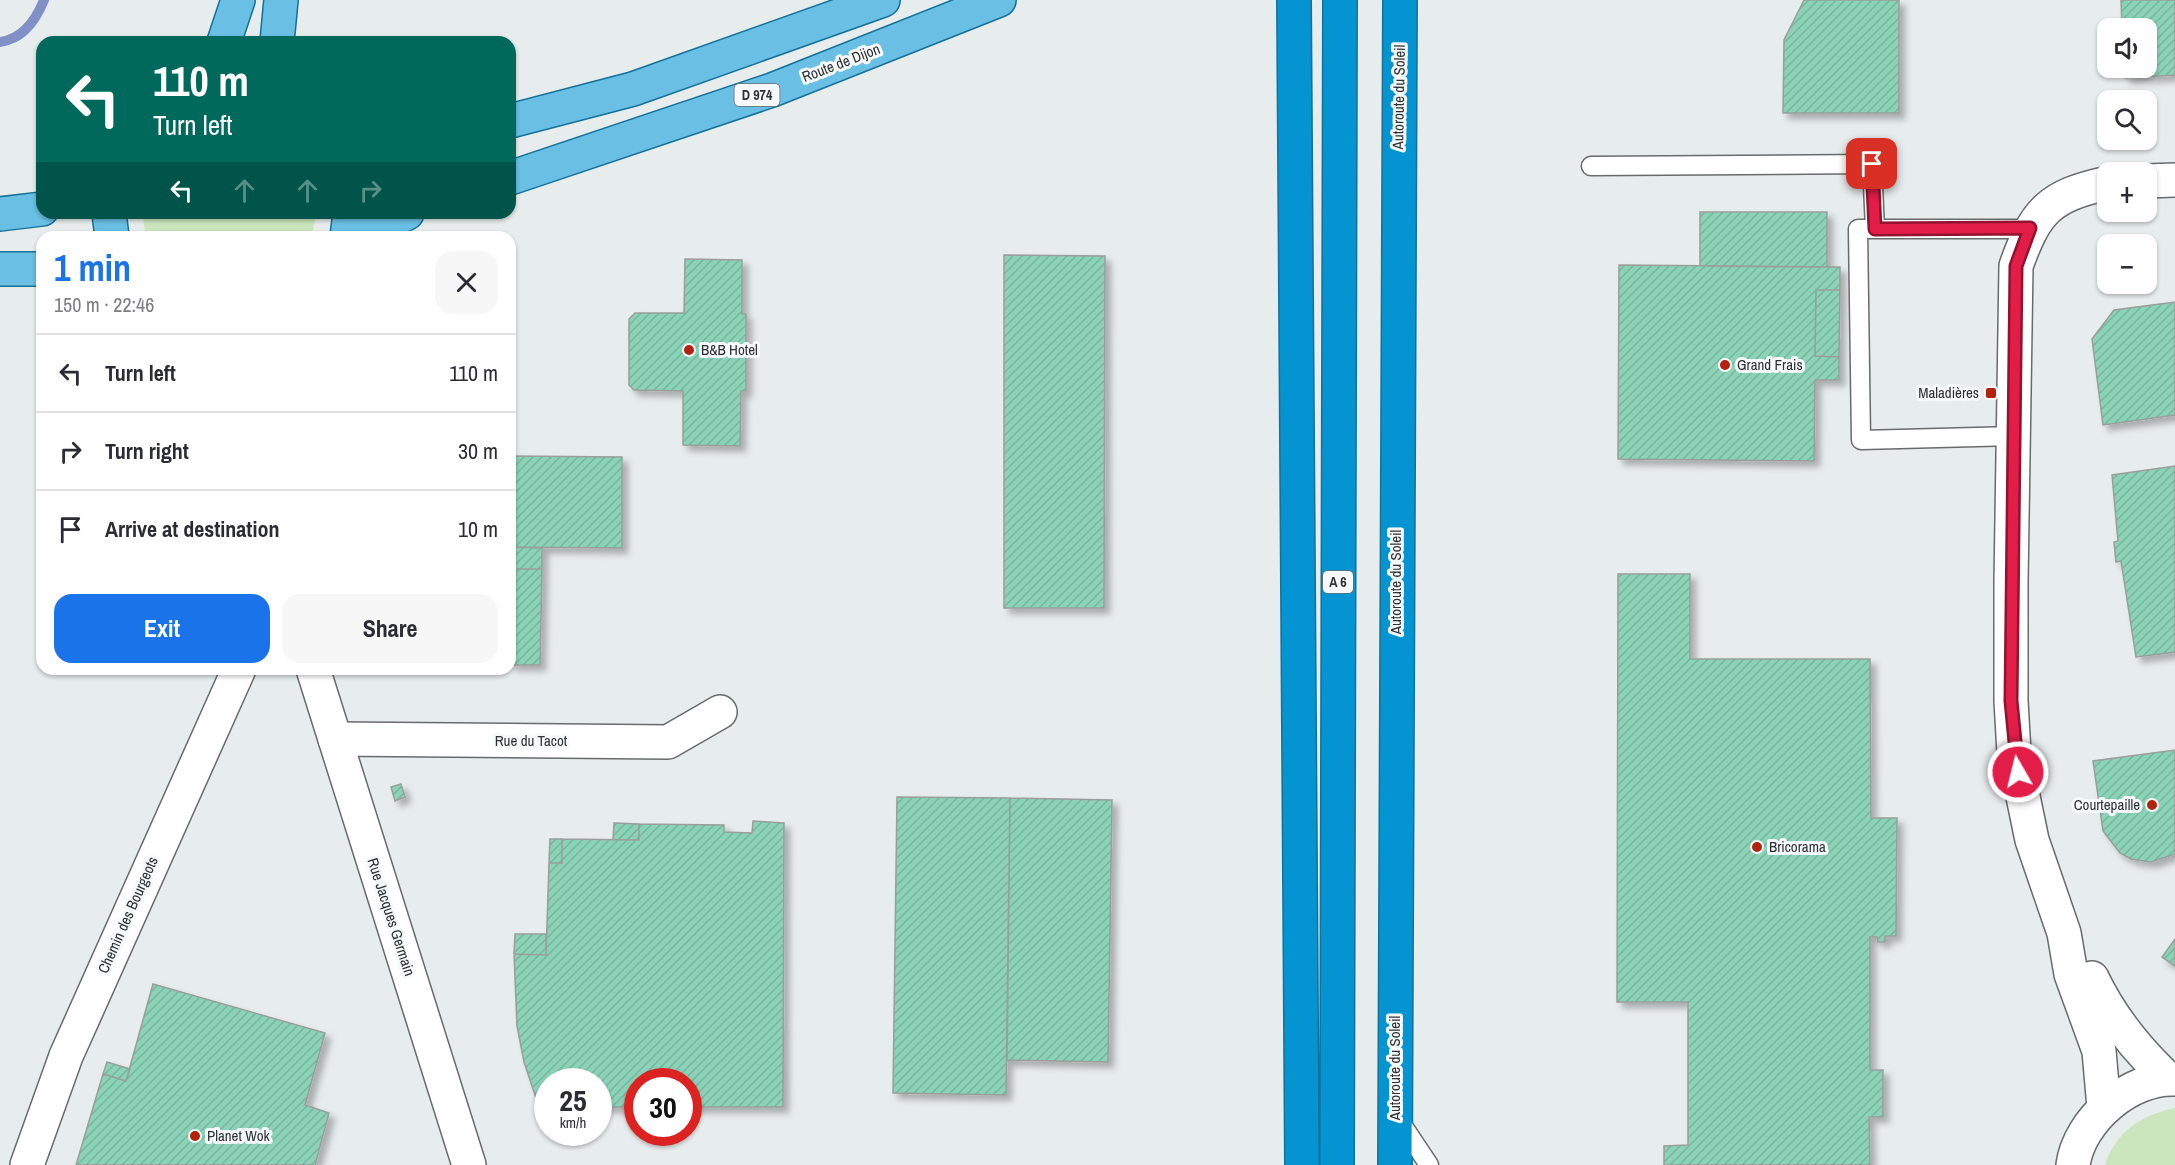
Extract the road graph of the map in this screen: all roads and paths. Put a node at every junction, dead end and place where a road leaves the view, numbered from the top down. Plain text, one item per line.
1 (238, 0) edge
2 (281, 0) edge
3 (883, 0) edge
4 (999, 0) edge
5 (1294, 0) edge
6 (1340, 0) edge
7 (1400, 0) edge
8 (1413, 0) edge
9 (226, 36) edge
10 (278, 36) edge
11 (1399, 36) junction
12 (516, 119) edge
13 (1591, 166) dead end
14 (516, 176) edge
15 (2175, 180) edge
16 (2157, 181) edge
17 (2097, 185) edge
18 (36, 210) edge
19 (0, 214) edge
20 (395, 219) edge
21 (2030, 228) junction
22 (1875, 229) junction
23 (372, 231) edge
24 (0, 269) edge
25 (36, 269) edge
26 (2015, 436) junction
27 (236, 675) edge
28 (315, 675) edge
29 (720, 712) dead end
30 (335, 739) junction
31 (2064, 933) junction
32 (2171, 1079) edge
33 (2104, 1108) junction
34 (1395, 1114) junction
35 (27, 1165) edge
36 (470, 1165) edge
37 (1302, 1165) edge
38 (1337, 1165) edge
39 (1395, 1165) edge
40 (1429, 1165) edge
41 (2073, 1165) edge

1 - 9 main road
2 - 10 main road
3 - 12 main road
4 - 14 main road, Route de Dijon / D 974
5 - 37 highway
6 - 38 highway, A 6
7 - 11 highway, Autoroute du Soleil
8 - 11 highway
11 - 34 highway, Autoroute du Soleil
13 - 22 lane
15 - 16 street
17 - 21 street
18 - 19 main road
20 - 23 main road
21 - 22 lane
21 - 26 street
22 - 26 lane
24 - 25 main road
26 - 31 street
27 - 35 street, Chemin des Bourgeots
28 - 30 street, Rue Jacques Germain
29 - 30 street, Rue du Tacot
30 - 36 street, Rue Jacques Germain
31 - 32 street
31 - 33 street
32 - 33 street
33 - 41 street
34 - 39 highway, Autoroute du Soleil
34 - 40 lane

